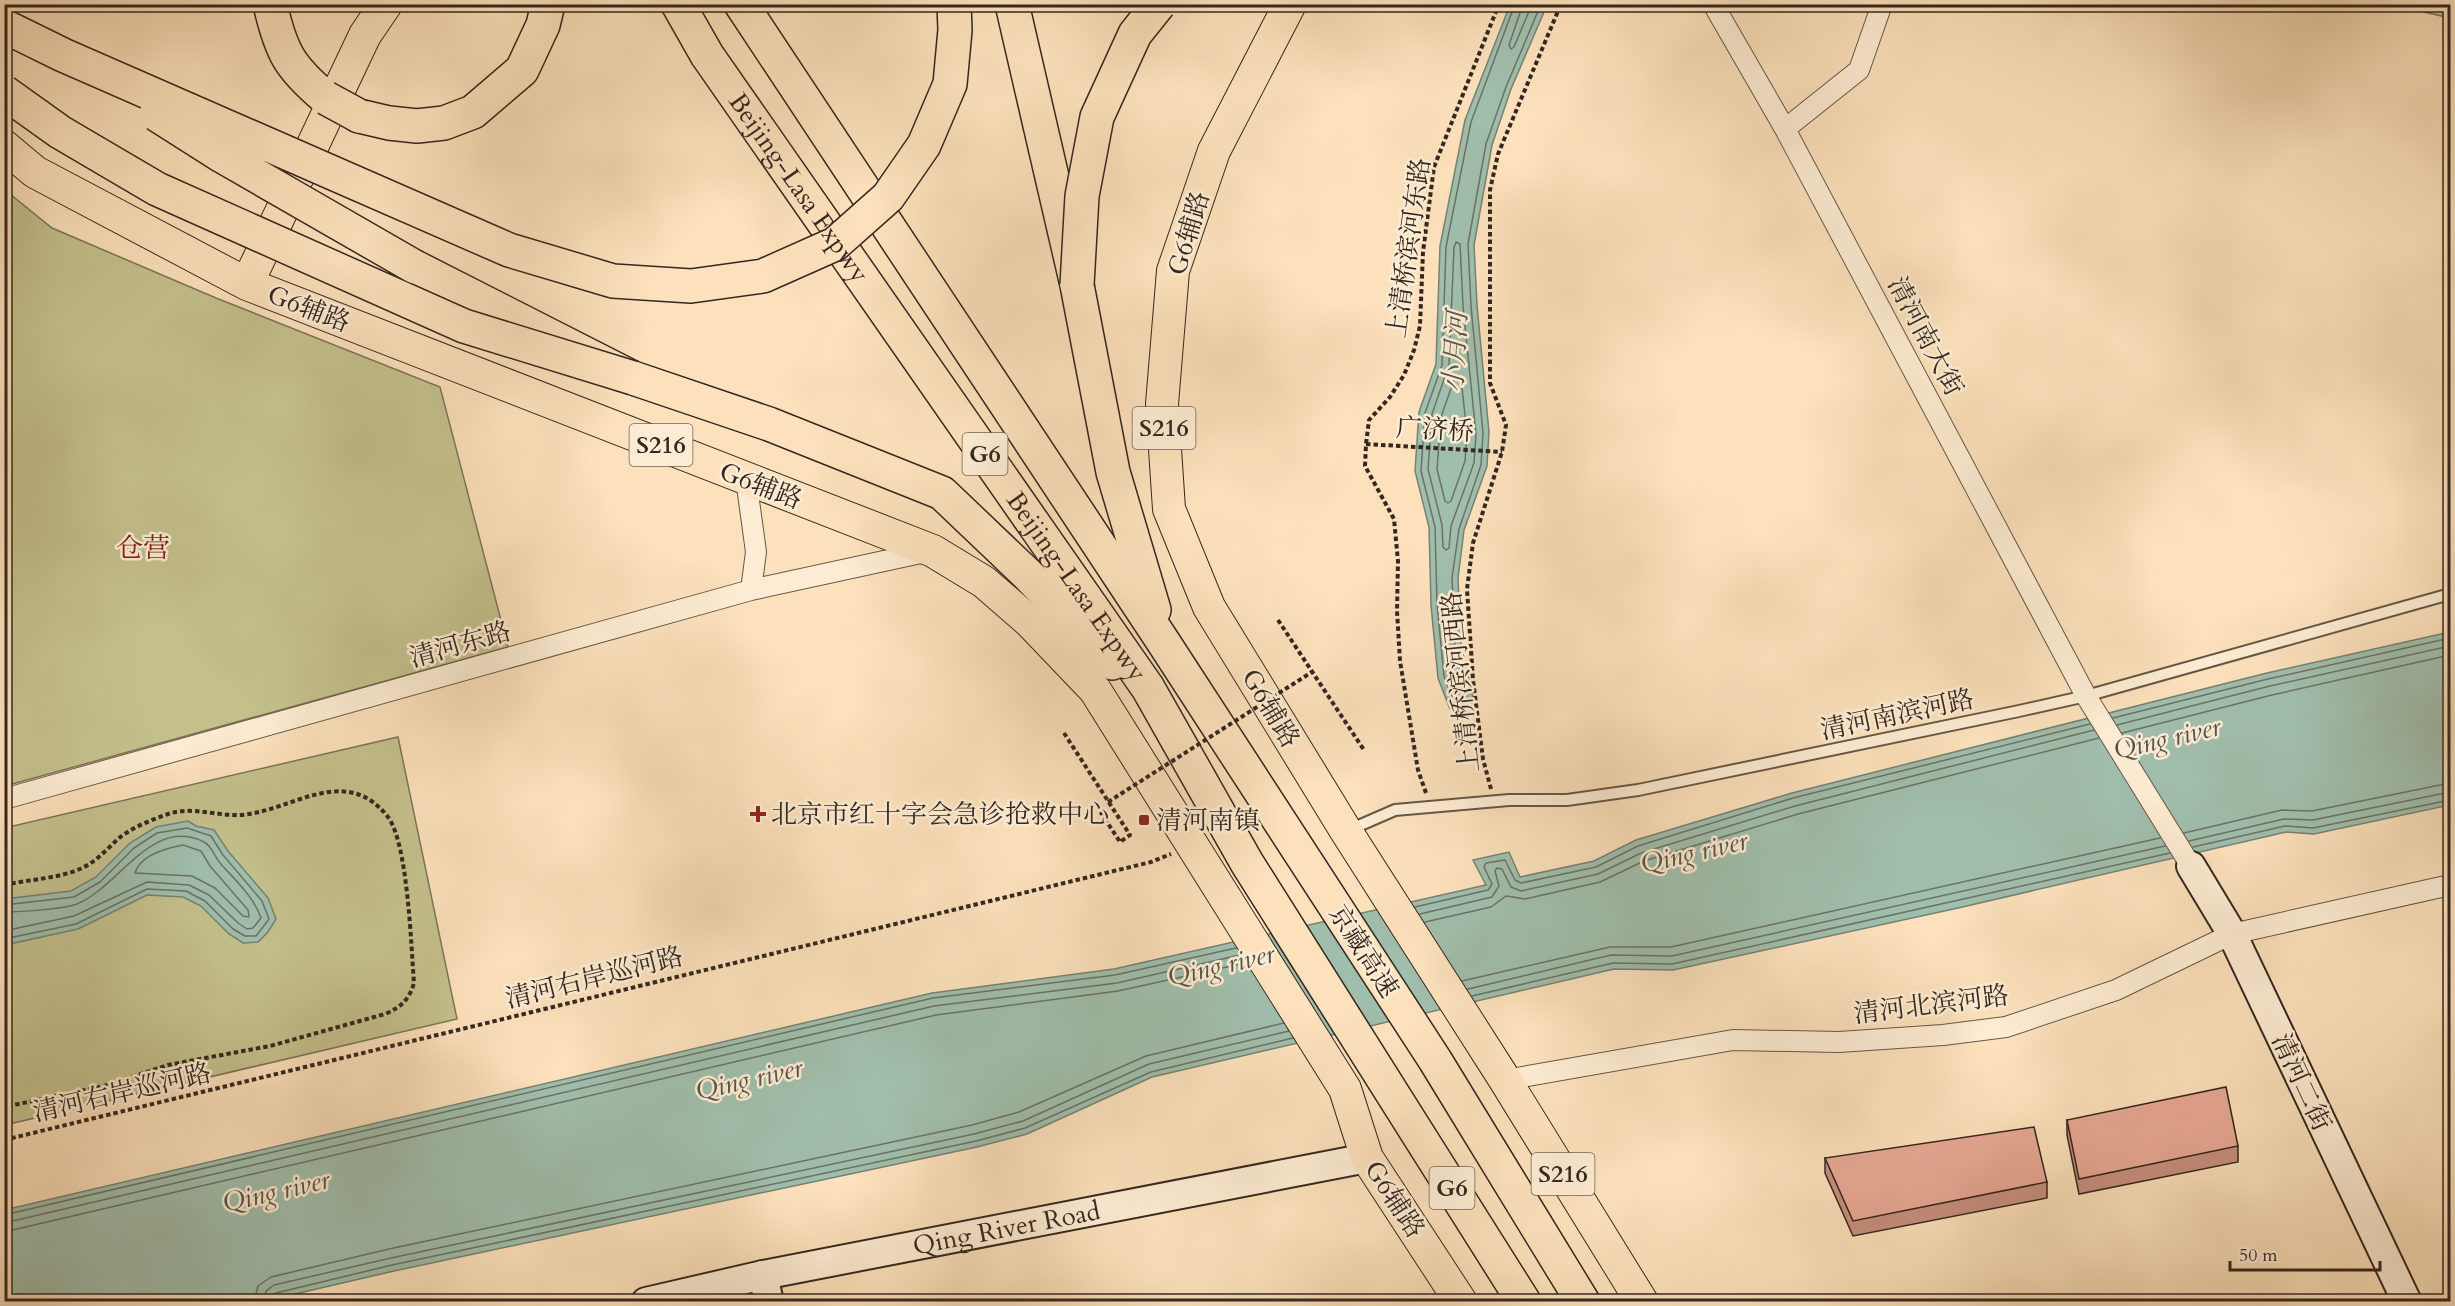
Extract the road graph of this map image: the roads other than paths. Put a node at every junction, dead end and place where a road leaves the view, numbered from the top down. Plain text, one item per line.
1 (270, 4) edge
2 (386, 4) edge
3 (548, 4) edge
4 (678, 4) edge
5 (741, 4) edge
6 (954, 4) edge
7 (1012, 4) edge
8 (1158, 4) edge
9 (1290, 4) edge
10 (1713, 4) edge
11 (1882, 4) edge
12 (4, 26) edge
13 (63, 55) junction
14 (4, 92) edge
15 (1785, 129) junction
16 (4, 146) edge
17 (247, 284) junction
18 (1077, 285) junction
19 (633, 378) junction
20 (746, 478) junction
21 (933, 551) junction
22 (751, 590) junction
23 (2451, 594) edge
24 (1162, 640) junction
25 (1148, 688) junction
26 (2086, 696) junction
27 (4, 799) edge
28 (1346, 831) junction
29 (1293, 842) joint
30 (1246, 863) joint
31 (2191, 866) joint
32 (2451, 885) edge
33 (2232, 934) junction
34 (1505, 1080) junction
35 (1367, 1158) junction
36 (766, 1288) edge
37 (646, 1302) edge
38 (1461, 1302) edge
39 (1524, 1302) edge
40 (1583, 1302) edge
41 (1642, 1302) edge
42 (2407, 1302) edge

1 - 3 highway, bridge
2 - 17 main road
4 - 25 highway, Beijing-Lasa Expwy / G6
5 - 24 highway, Beijing-Lasa Expwy / G6
6 - 13 highway, bridge
7 - 18 highway, bridge
8 - 18 highway, bridge
9 - 28 main road, G6辅路 / S216
10 - 15 street, 清河南大街
11 - 15 street
12 - 13 highway, bridge
13 - 19 highway, bridge
14 - 19 highway, bridge
15 - 26 street, 清河南大街
16 - 17 main road, G6辅路 / S216
17 - 20 main road, G6辅路 / S216
18 - 24 highway
19 - 25 highway
20 - 21 main road, G6辅路 / S216
20 - 22 street
21 - 22 street, 清河东路
21 - 35 main road, G6辅路 / S216
22 - 27 street, 清河东路
23 - 26 lane, 清河南滨河路
24 - 29 highway, Beijing-Lasa Expwy / G6
25 - 30 highway, Beijing-Lasa Expwy / G6
26 - 28 lane, 清河南滨河路
26 - 31 street, 清河南大街
28 - 34 main road, G6辅路 / S216
29 - 40 highway, 京藏高速 / G6
30 - 39 highway, 京藏高速 / G6
31 - 33 street, 清河二街
32 - 33 street, 清河北滨河路
33 - 34 street, 清河北滨河路
33 - 42 street, 清河二街
34 - 41 main road, S216
35 - 36 street, Qing River Road
35 - 38 main road, G6辅路
36 - 37 street, Qing River Road

